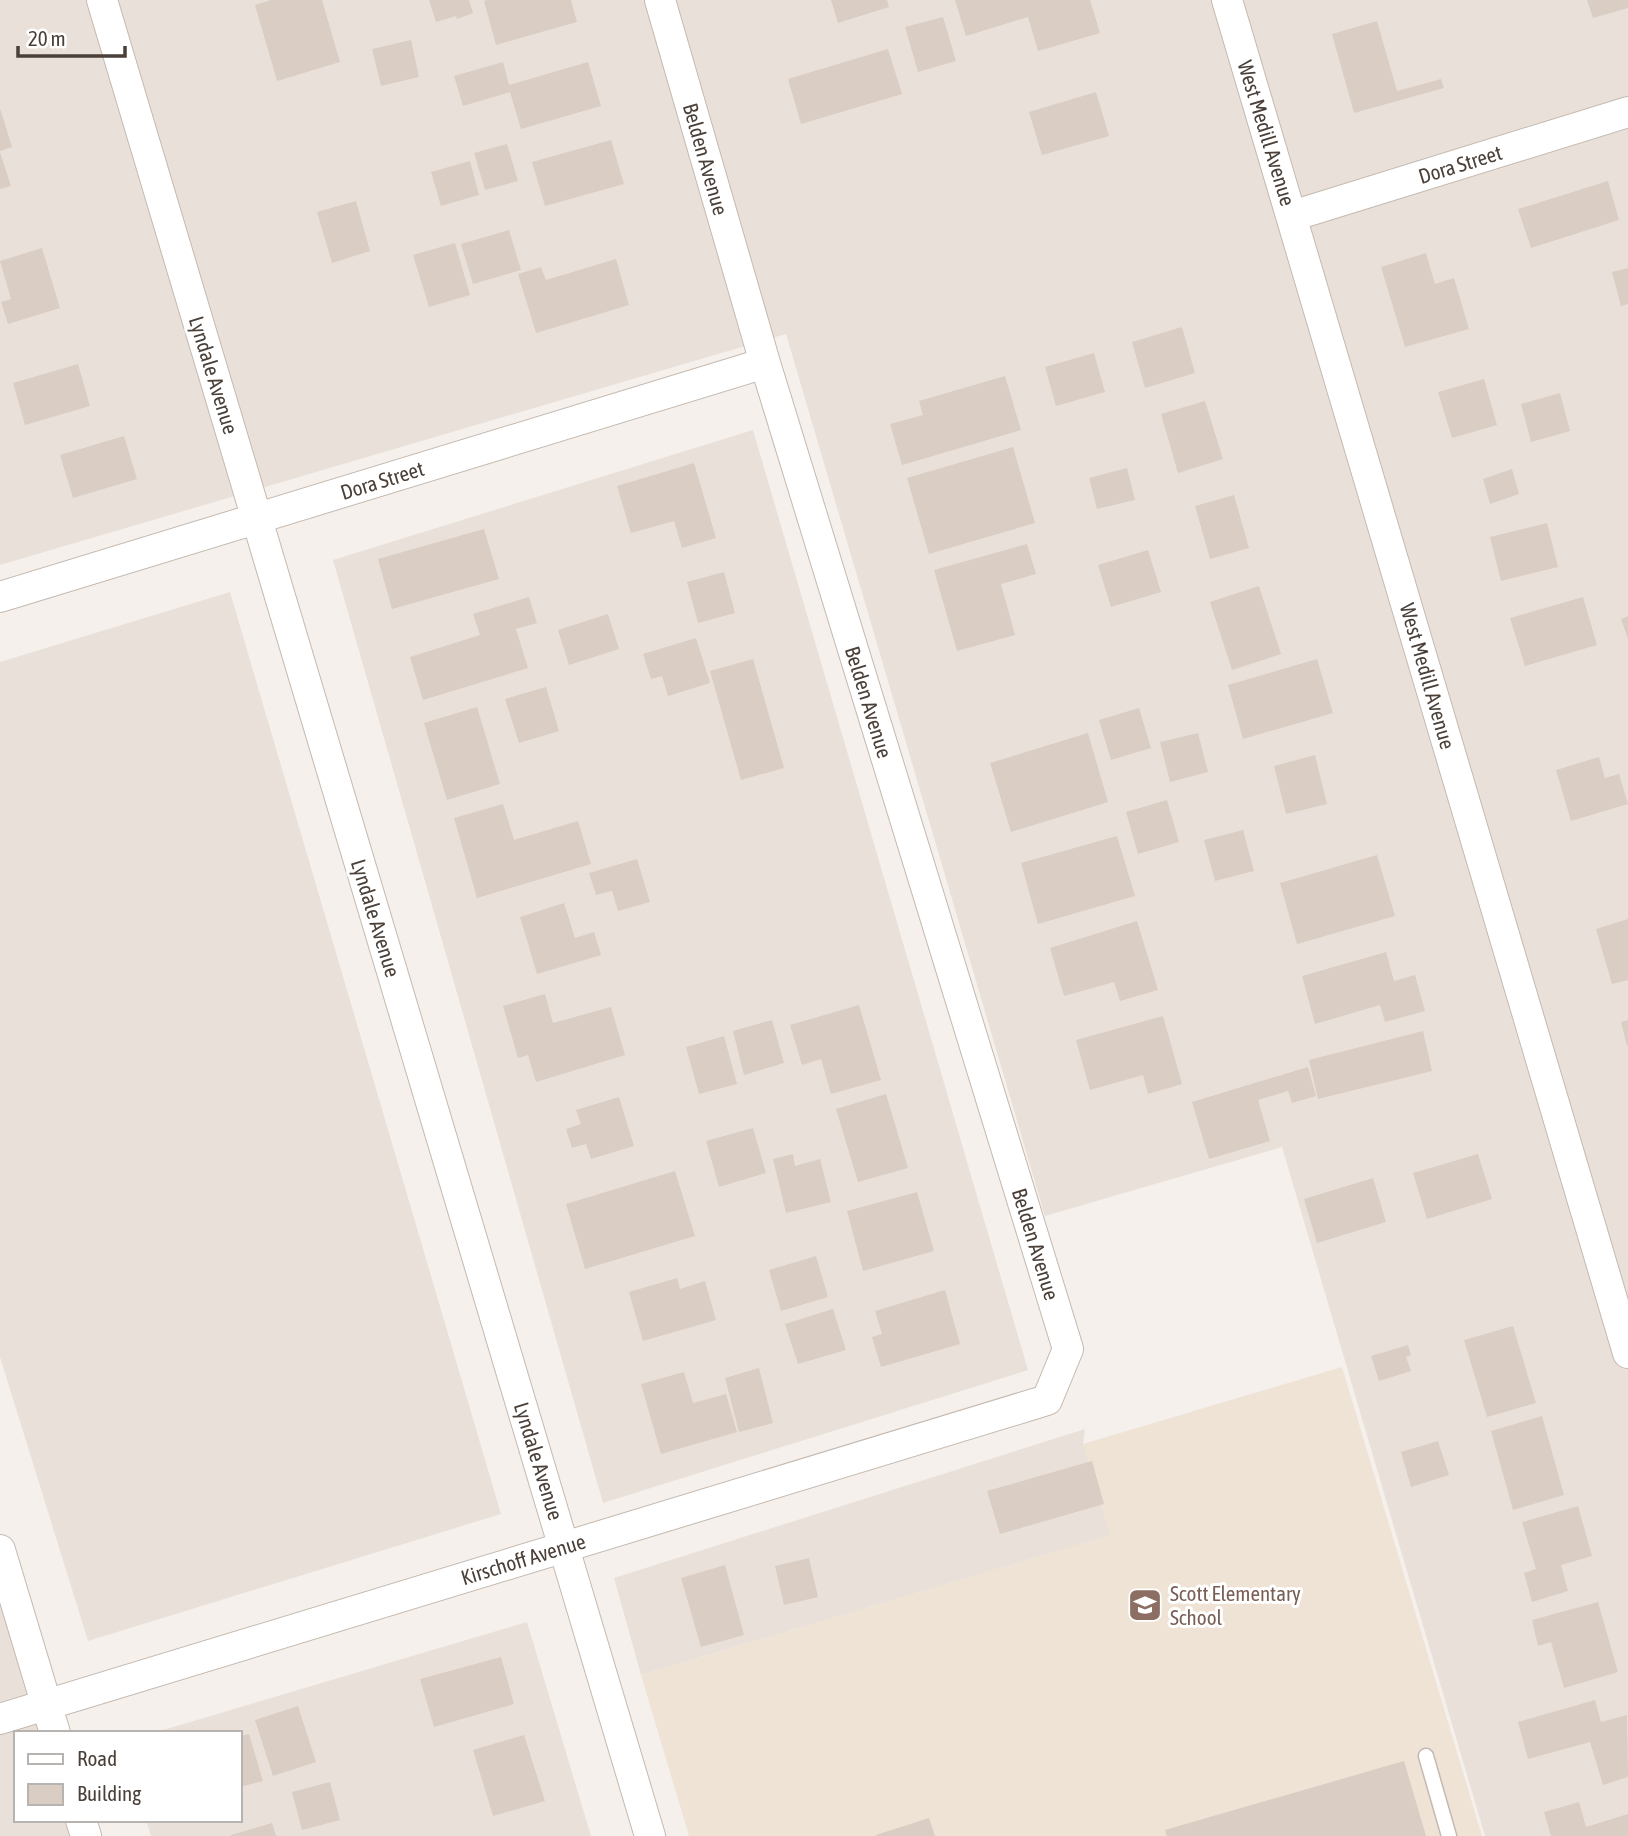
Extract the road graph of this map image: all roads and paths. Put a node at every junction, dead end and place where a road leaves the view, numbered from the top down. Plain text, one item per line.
1 (102, 0) edge
2 (660, 0) edge
3 (1227, 0) edge
4 (1628, 111) edge
5 (1292, 216) junction
6 (765, 363) junction
7 (256, 518) junction
8 (0, 597) edge
9 (1628, 1353) edge
10 (1047, 1400) joint
11 (564, 1546) junction
12 (0, 1550) edge
13 (0, 1719) edge
14 (51, 1719) edge
15 (1426, 1756) dead end
16 (650, 1836) edge
17 (1449, 1836) edge

1 - 7 street, Lyndale Avenue
2 - 6 street, Belden Avenue
3 - 5 street, West Medill Avenue
4 - 5 street, Dora Street
5 - 9 street, West Medill Avenue
6 - 7 street, Dora Street
6 - 10 street, Belden Avenue
7 - 8 street, Dora Street
7 - 11 street, Lyndale Avenue
10 - 11 street, Kirschoff Avenue
11 - 14 street, Kirschoff Avenue
11 - 16 street, Lyndale Avenue
12 - 14 street
13 - 14 street, Kirschoff Avenue
15 - 17 lane

